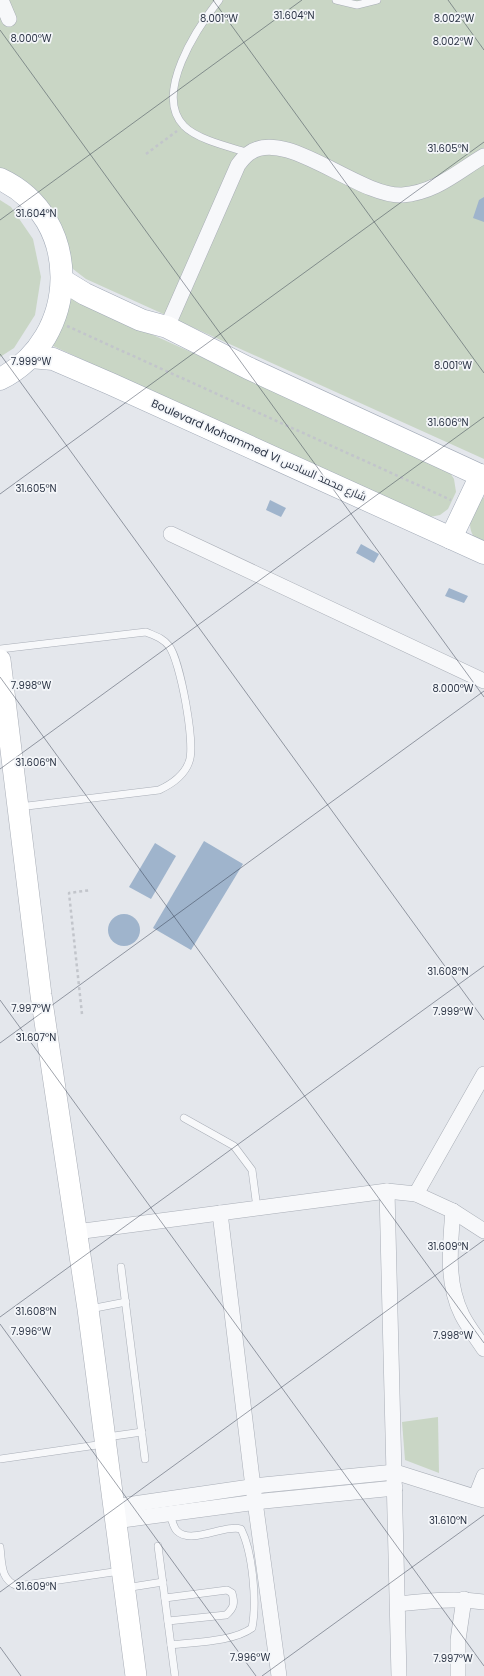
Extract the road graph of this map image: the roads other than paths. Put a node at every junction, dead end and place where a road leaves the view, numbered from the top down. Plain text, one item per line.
1 (1, 0) edge
2 (219, 0) edge
3 (336, 0) edge
4 (377, 0) edge
5 (10, 19) dead end
6 (249, 153) junction
7 (484, 156) edge
8 (0, 179) edge
9 (62, 280) junction
10 (167, 327) junction
11 (31, 356) junction
12 (0, 379) edge
13 (482, 476) edge
14 (171, 534) dead end
15 (451, 538) junction
16 (484, 552) edge
17 (0, 650) edge
18 (0, 660) edge
19 (484, 681) edge
20 (18, 807) junction
21 (484, 1074) edge
22 (184, 1118) dead end
23 (387, 1191) junction
24 (416, 1194) junction
25 (257, 1208) junction
26 (452, 1211) junction
27 (220, 1213) junction
28 (484, 1231) edge
29 (76, 1232) junction
30 (121, 1267) dead end
31 (126, 1302) junction
32 (88, 1309) junction
33 (484, 1349) edge
34 (142, 1432) junction
35 (105, 1441) junction
36 (0, 1459) edge
37 (145, 1459) dead end
38 (395, 1472) junction
39 (484, 1476) edge
40 (253, 1487) junction
41 (395, 1488) junction
42 (480, 1498) edge
43 (256, 1502) junction
44 (114, 1514) junction
45 (170, 1514) junction
46 (158, 1546) dead end
47 (0, 1547) edge
48 (123, 1579) junction
49 (163, 1582) junction
50 (165, 1598) junction
51 (464, 1599) junction
52 (484, 1602) edge
53 (398, 1604) junction
54 (168, 1621) junction
55 (171, 1645) junction
56 (136, 1676) edge
57 (175, 1676) edge
58 (279, 1676) edge
59 (399, 1676) edge
60 (458, 1676) edge

1 - 5 street
2 - 6 lane
3 - 4 lane
6 - 7 street
6 - 10 street
8 - 9 main road
9 - 10 main road
9 - 11 main road
10 - 13 main road
11 - 12 main road
11 - 15 main road, Boulevard Mohammed VI شارع محمد السادس
13 - 15 main road
14 - 19 street
15 - 16 main road, Boulevard Mohammed VI شارع محمد السادس
17 - 20 lane
18 - 20 main road
20 - 29 main road
21 - 24 street
22 - 25 lane
23 - 24 street
23 - 25 street
23 - 38 street
24 - 26 street
25 - 27 street
26 - 28 street
26 - 33 street
27 - 29 street
27 - 40 street
29 - 32 main road
30 - 31 lane
31 - 32 lane
31 - 34 lane
32 - 35 main road
34 - 35 lane
34 - 37 lane
35 - 36 lane
35 - 44 main road
38 - 40 street
38 - 41 street
38 - 42 street
39 - 42 street
40 - 43 street
40 - 44 street
41 - 43 street
41 - 53 street
43 - 45 street
43 - 58 street
44 - 45 street
44 - 48 main road
45 - 55 lane
46 - 49 lane
47 - 48 lane
48 - 49 lane
48 - 56 main road
49 - 50 lane
50 - 54 lane
50 - 54 lane
51 - 52 street
51 - 53 street
51 - 60 street
53 - 59 street
54 - 55 lane
55 - 57 lane

